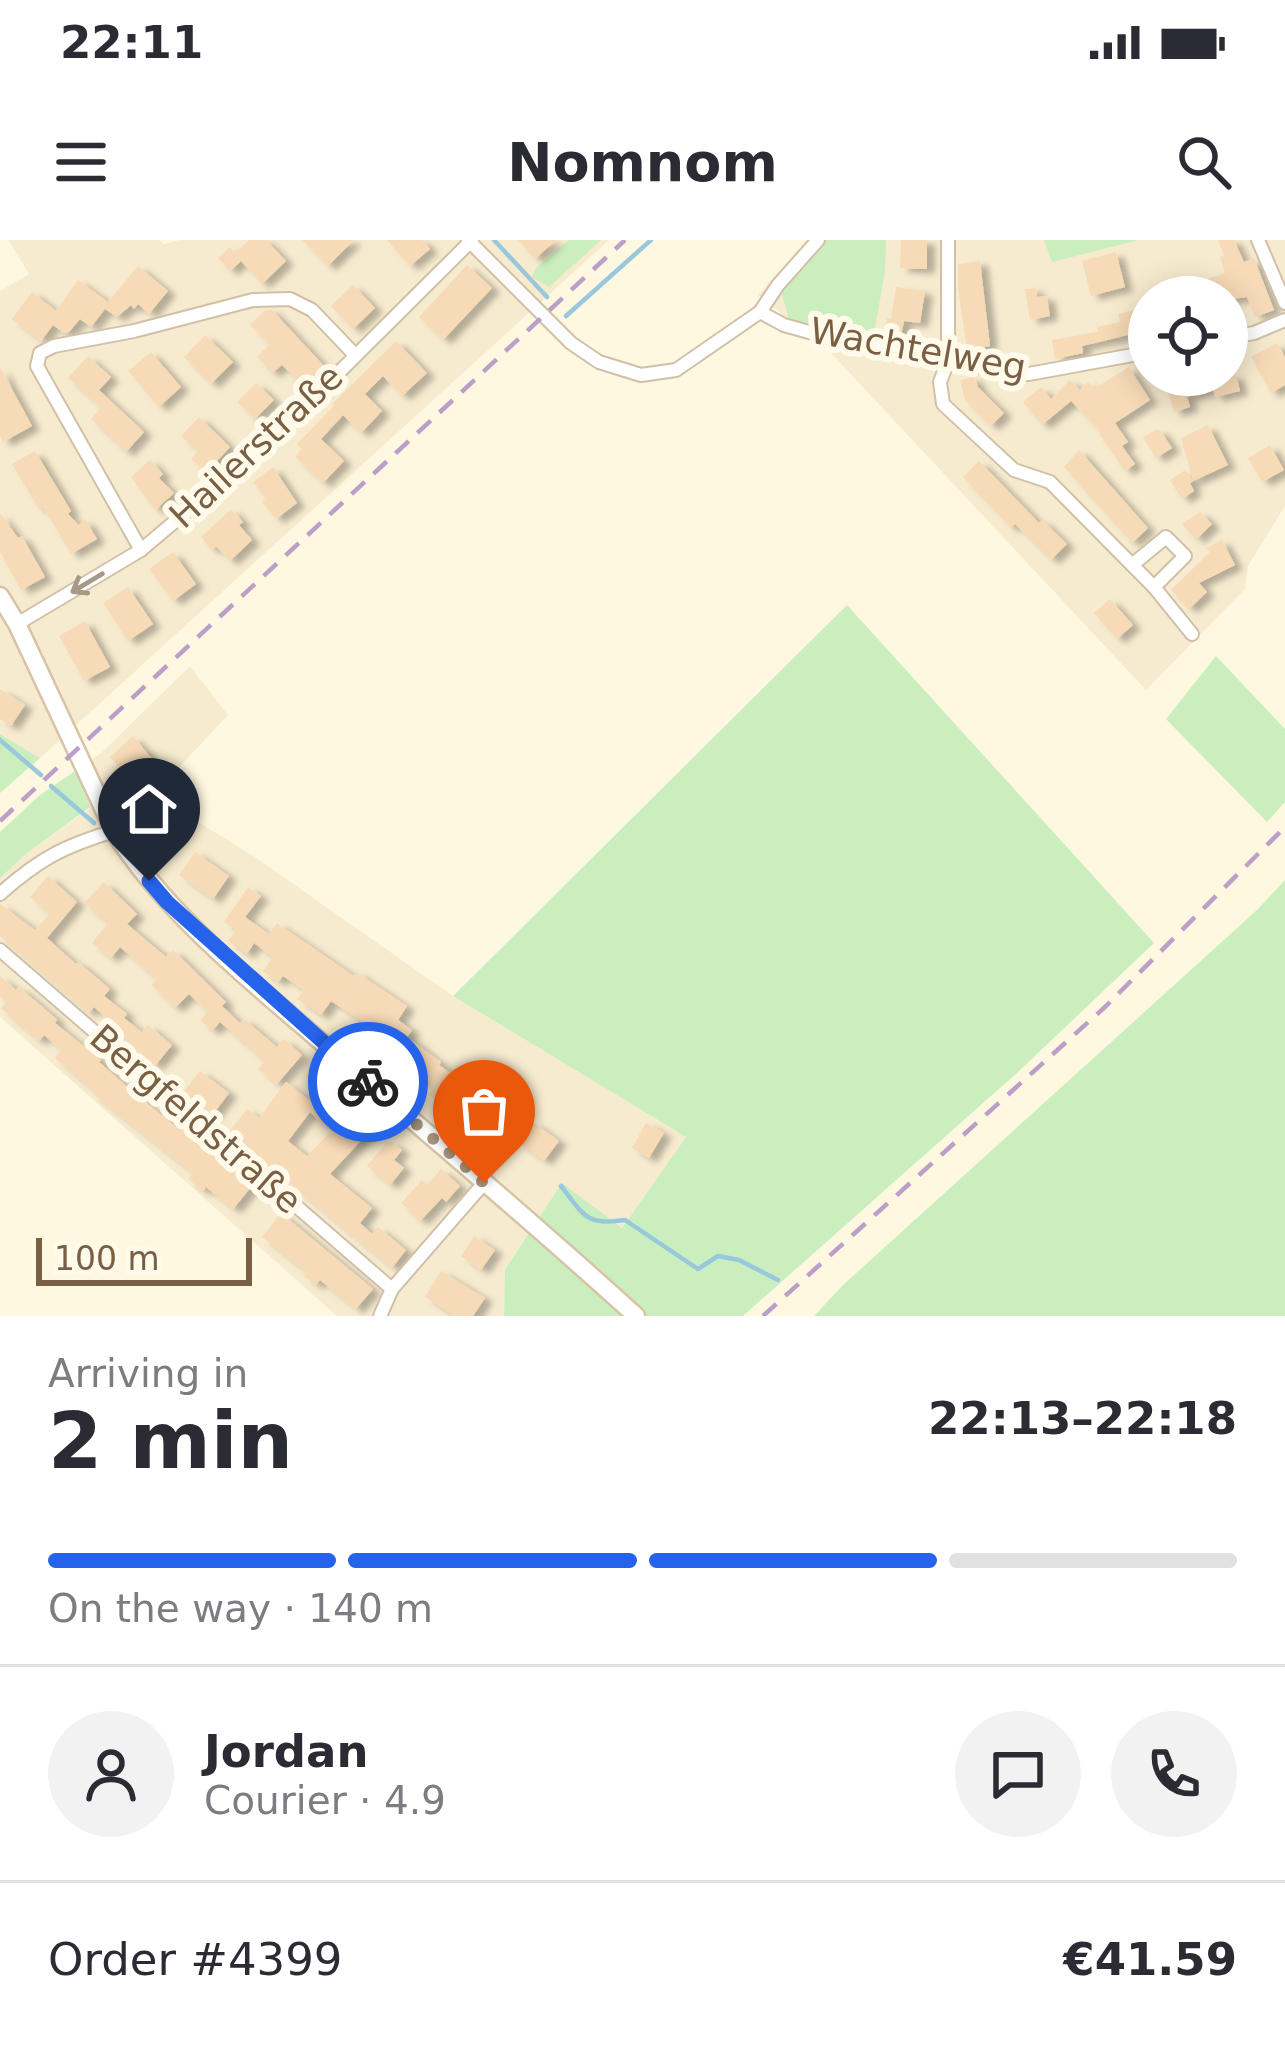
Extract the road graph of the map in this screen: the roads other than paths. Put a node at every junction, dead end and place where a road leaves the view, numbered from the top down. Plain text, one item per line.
1 (818, 240) edge
2 (948, 240) edge
3 (1258, 240) edge
4 (470, 241) edge
5 (1285, 303) edge
6 (760, 312) junction
7 (1285, 320) edge
8 (1248, 334) edge
9 (355, 355) junction
10 (1128, 356) edge
11 (948, 361) junction
12 (141, 550) junction
13 (1132, 566) junction
14 (1154, 587) junction
15 (0, 596) edge
16 (17, 624) junction
17 (1192, 634) dead end
18 (114, 831) junction
19 (0, 895) edge
20 (0, 950) edge
21 (484, 1183) junction
22 (392, 1289) junction
23 (380, 1316) edge
24 (635, 1316) edge

1 - 6 street
2 - 11 street
3 - 5 street
4 - 6 street
4 - 9 street, Hailerstraße
6 - 11 street, Wachtelweg
7 - 8 street
9 - 12 street, Hailerstraße
9 - 12 street
10 - 11 street, Wachtelweg
11 - 13 street
12 -> 16 street, Hailerstraße
13 - 14 street
13 - 14 street
14 - 17 street
15 - 16 street
16 - 18 street
18 - 19 street
18 - 21 street
20 - 22 street, Bergfeldstraße
21 - 22 street
21 - 24 street
22 - 23 street

